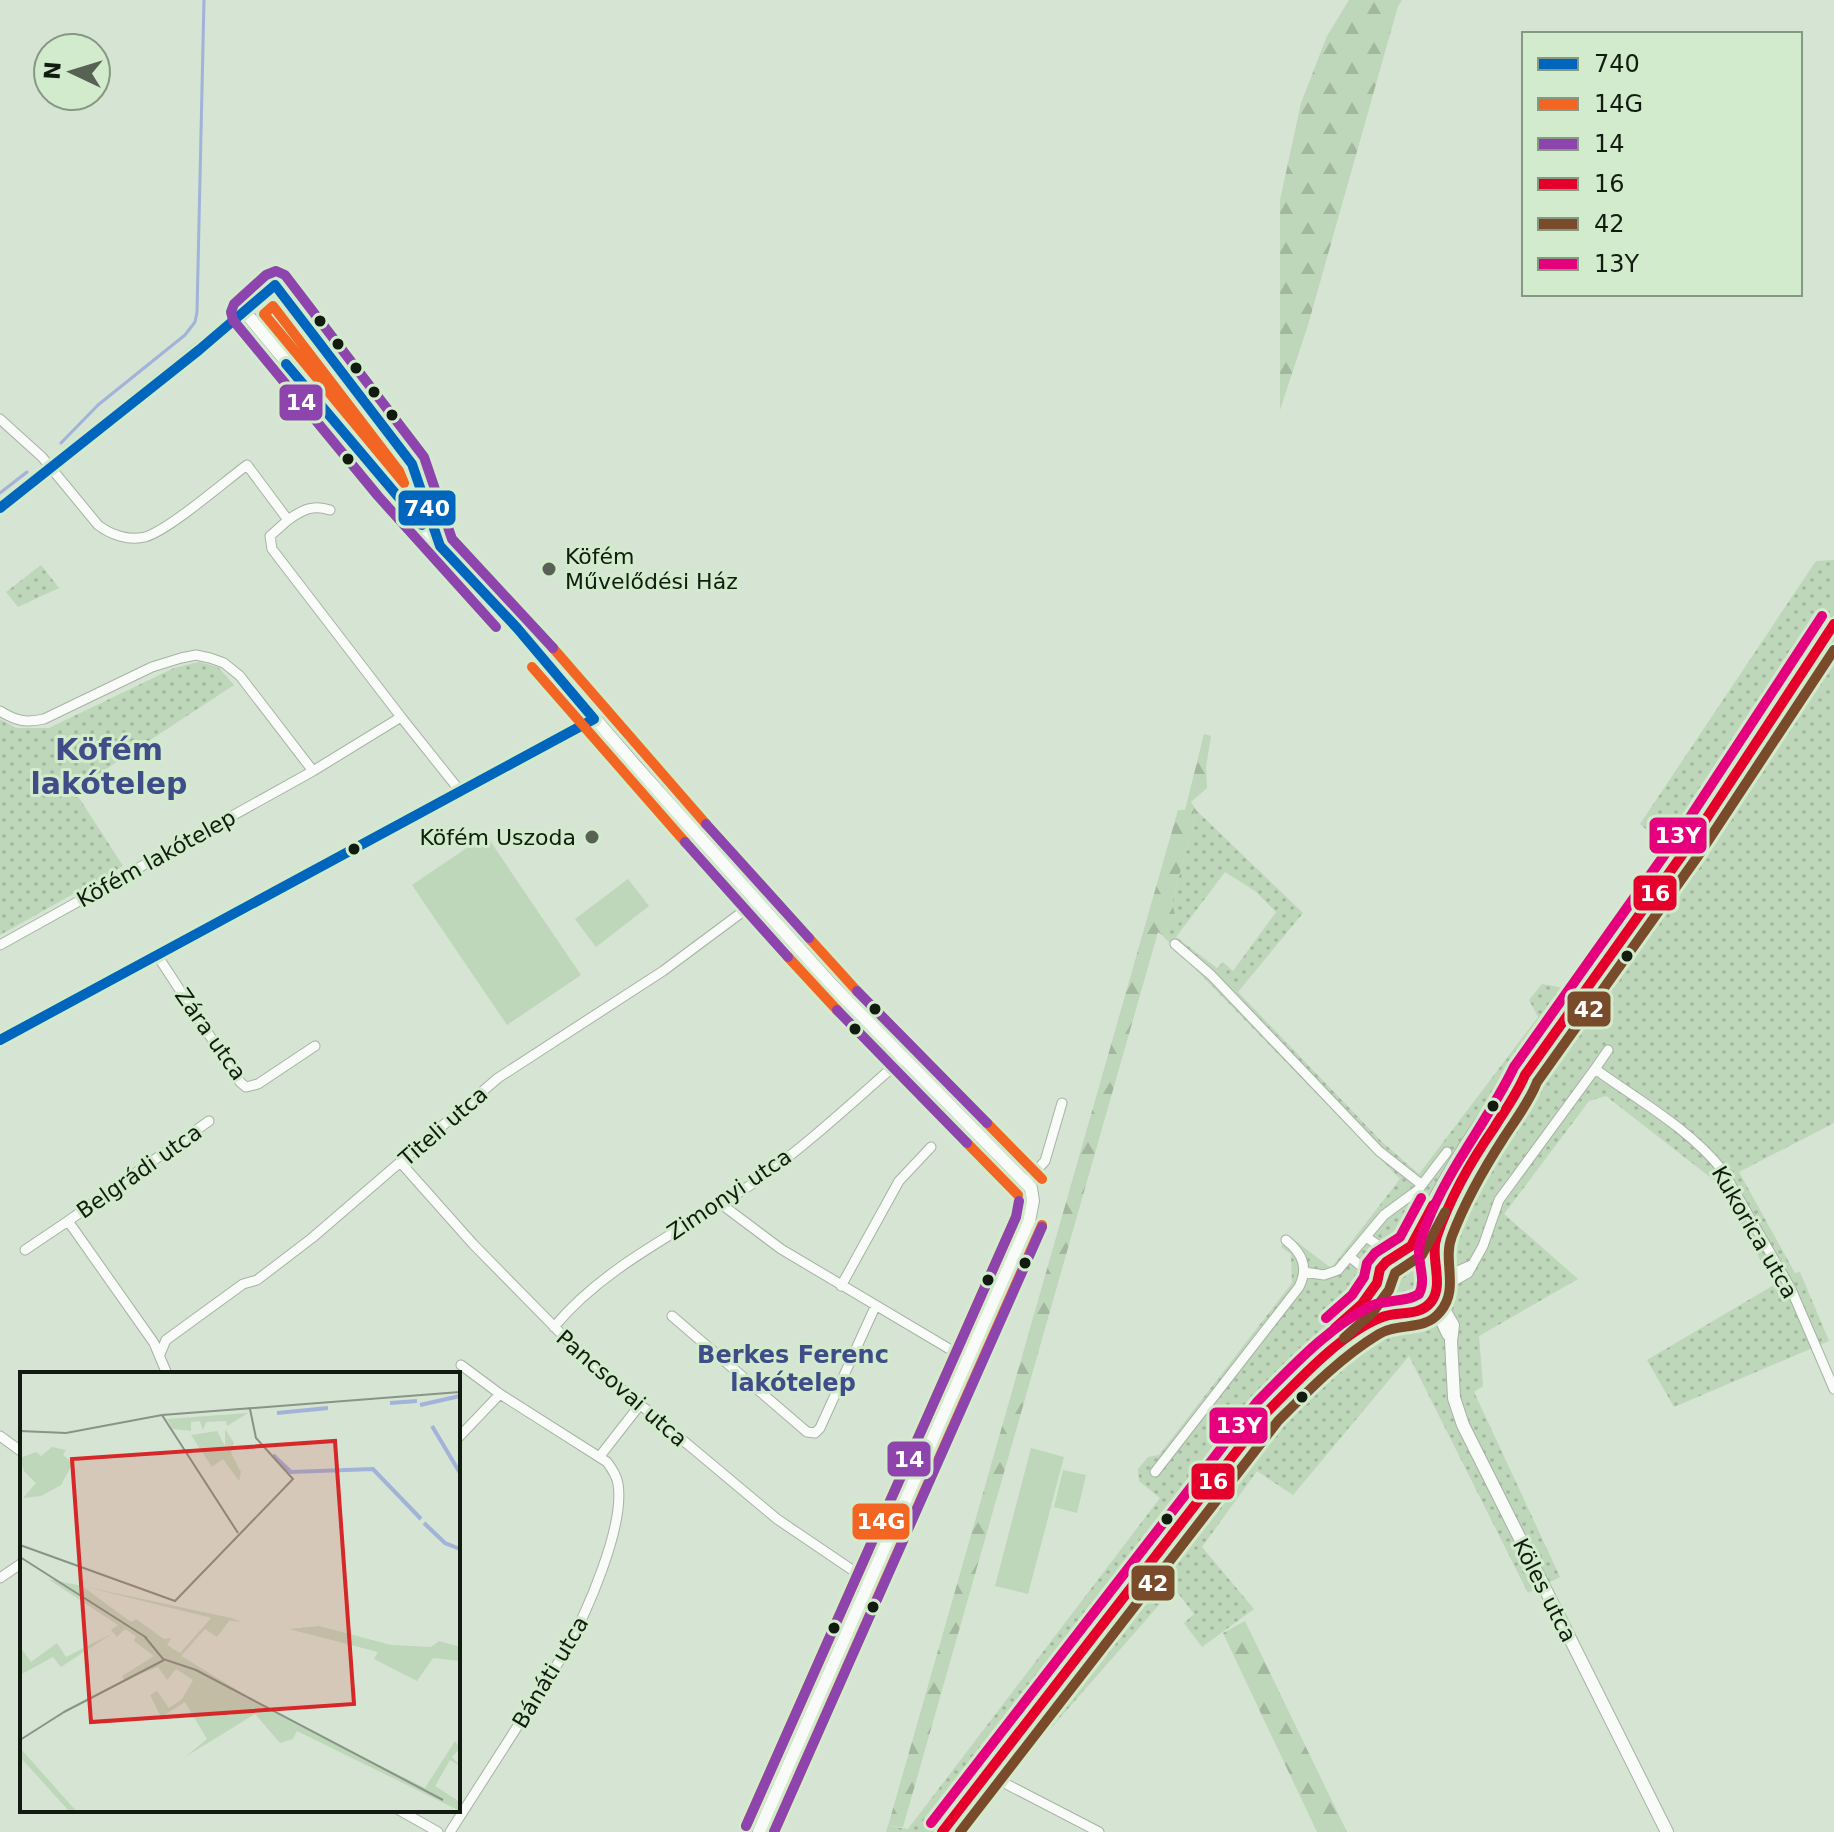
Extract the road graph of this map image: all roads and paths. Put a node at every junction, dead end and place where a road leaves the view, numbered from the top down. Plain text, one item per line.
1 (0, 419) edge
2 (51, 468) junction
3 (0, 508) edge
4 (330, 510) dead end
5 (288, 520) junction
6 (1834, 624) edge
7 (0, 711) edge
8 (401, 717) junction
9 (594, 719) junction
10 (313, 771) junction
11 (460, 791) junction
12 (757, 901) junction
13 (1175, 944) dead end
14 (0, 945) edge
15 (157, 955) junction
16 (0, 1040) edge
17 (315, 1046) dead end
18 (1608, 1050) dead end
19 (903, 1058) junction
20 (1595, 1069) junction
21 (1525, 1075) junction
22 (1062, 1103) dead end
23 (209, 1121) dead end
24 (931, 1147) dead end
25 (1447, 1152) dead end
26 (401, 1163) junction
27 (1029, 1185) junction
28 (1422, 1185) junction
29 (721, 1204) junction
30 (68, 1221) junction
31 (1366, 1237) junction
32 (1286, 1240) dead end
33 (25, 1250) dead end
34 (1399, 1255) junction
35 (1350, 1257) junction
36 (1474, 1263) junction
37 (1434, 1269) junction
38 (1304, 1272) junction
39 (1377, 1281) junction
40 (841, 1286) junction
41 (1435, 1294) junction
42 (875, 1307) junction
43 (1421, 1310) junction
44 (1397, 1312) junction
45 (672, 1316) dead end
46 (554, 1327) junction
47 (1451, 1341) junction
48 (160, 1354) junction
49 (968, 1360) junction
50 (461, 1365) dead end
51 (166, 1372) edge
52 (1834, 1389) edge
53 (500, 1394) junction
54 (639, 1406) junction
55 (1267, 1412) junction
56 (0, 1436) edge
57 (460, 1436) edge
58 (20, 1451) edge
59 (600, 1456) junction
60 (1155, 1472) dead end
61 (20, 1564) edge
62 (0, 1578) edge
63 (870, 1582) junction
64 (985, 1773) junction
65 (403, 1812) edge
66 (1077, 1827) edge
67 (438, 1832) edge
68 (450, 1832) edge
69 (759, 1832) edge
70 (942, 1832) edge
71 (1099, 1832) edge
72 (1667, 1832) edge

1 - 2 street
2 - 3 street
2 - 5 street
2 - 9 street
4 - 5 street
5 - 8 street
6 - 21 main road
7 - 10 street
8 - 10 street, Köfém lakótelep
8 - 11 street
9 - 11 street
9 - 12 street
10 - 14 street, Köfém lakótelep
11 - 15 street
12 - 19 street
12 - 26 street, Titeli utca
13 - 28 street
15 - 16 street
15 - 17 street, Zára utca
18 - 20 street
19 - 27 street
19 - 29 street, Zimonyi utca
20 - 36 street
20 - 52 street, Kukorica utca
21 - 34 main road
21 - 37 main road
22 - 27 street
23 - 30 street, Belgrádi utca
24 - 40 street
25 - 28 street
26 - 46 street, Pancsovai utca
26 - 48 street, Titeli utca
27 - 49 street
28 - 31 street
29 - 40 street
29 - 46 street, Zimonyi utca
30 - 33 street, Belgrádi utca
30 - 48 street, Belgrádi utca
31 - 34 street
31 - 35 street
32 - 38 street
34 - 37 main road
34 - 39 main road
35 - 38 street
35 - 39 street
36 - 37 street
36 - 41 street
37 - 41 main road
38 - 60 street
39 - 44 main road
39 - 55 main road
40 - 42 street
41 - 43 main road
41 - 47 street, Köles utca
42 - 45 street
42 - 49 street
43 - 44 main road
43 - 47 street
44 - 55 main road
46 - 54 street, Pancsovai utca
47 - 72 street, Köles utca
48 - 51 street
49 - 63 street
50 - 53 street
53 - 57 street
53 - 59 street
54 - 59 street
54 - 63 street, Pancsovai utca
55 - 64 main road
56 - 58 street
59 - 68 street, Bánáti utca
61 - 62 street
63 - 69 street
64 - 66 street
64 - 70 main road
65 - 67 street
66 - 71 street

